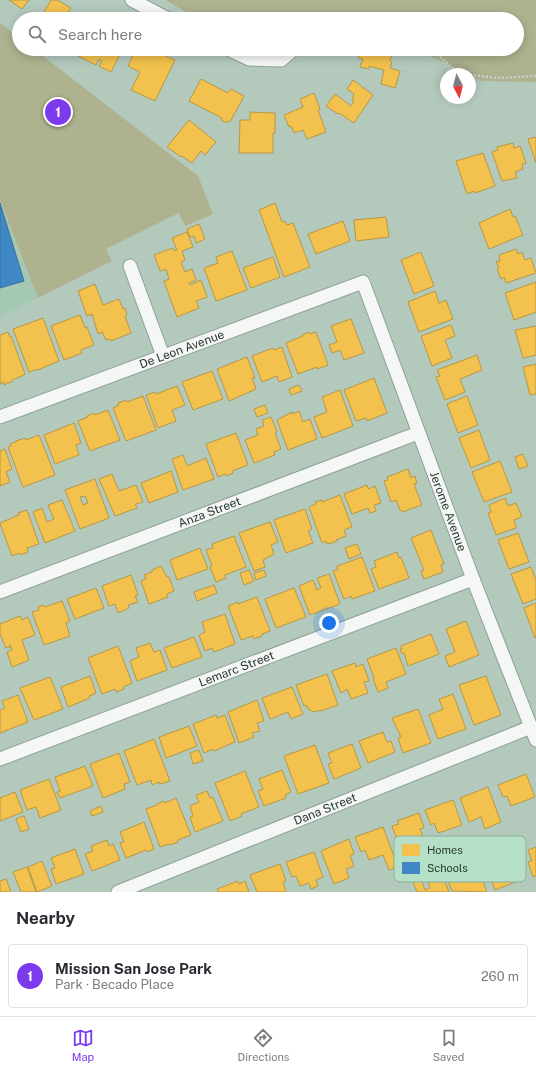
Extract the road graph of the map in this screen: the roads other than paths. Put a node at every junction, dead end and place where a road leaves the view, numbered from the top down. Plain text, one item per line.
1 (132, 0) edge
2 (155, 12) edge
3 (243, 56) edge
4 (285, 56) edge
5 (130, 266) dead end
6 (363, 282) joint
7 (163, 356) junction
8 (0, 417) edge
9 (418, 433) junction
10 (473, 579) junction
11 (0, 592) edge
12 (531, 727) junction
13 (536, 740) edge
14 (0, 759) edge
15 (118, 892) edge

1 - 2 street
3 - 4 street
5 - 7 street
6 - 7 street, De Leon Avenue
6 - 9 street, Jerome Avenue
7 - 8 street, De Leon Avenue
9 - 10 street, Jerome Avenue
9 - 11 street, Anza Street
10 - 12 street, Jerome Avenue
10 - 14 street, Lemarc Street
12 - 13 street, Jerome Avenue
12 - 15 street, Dana Street

